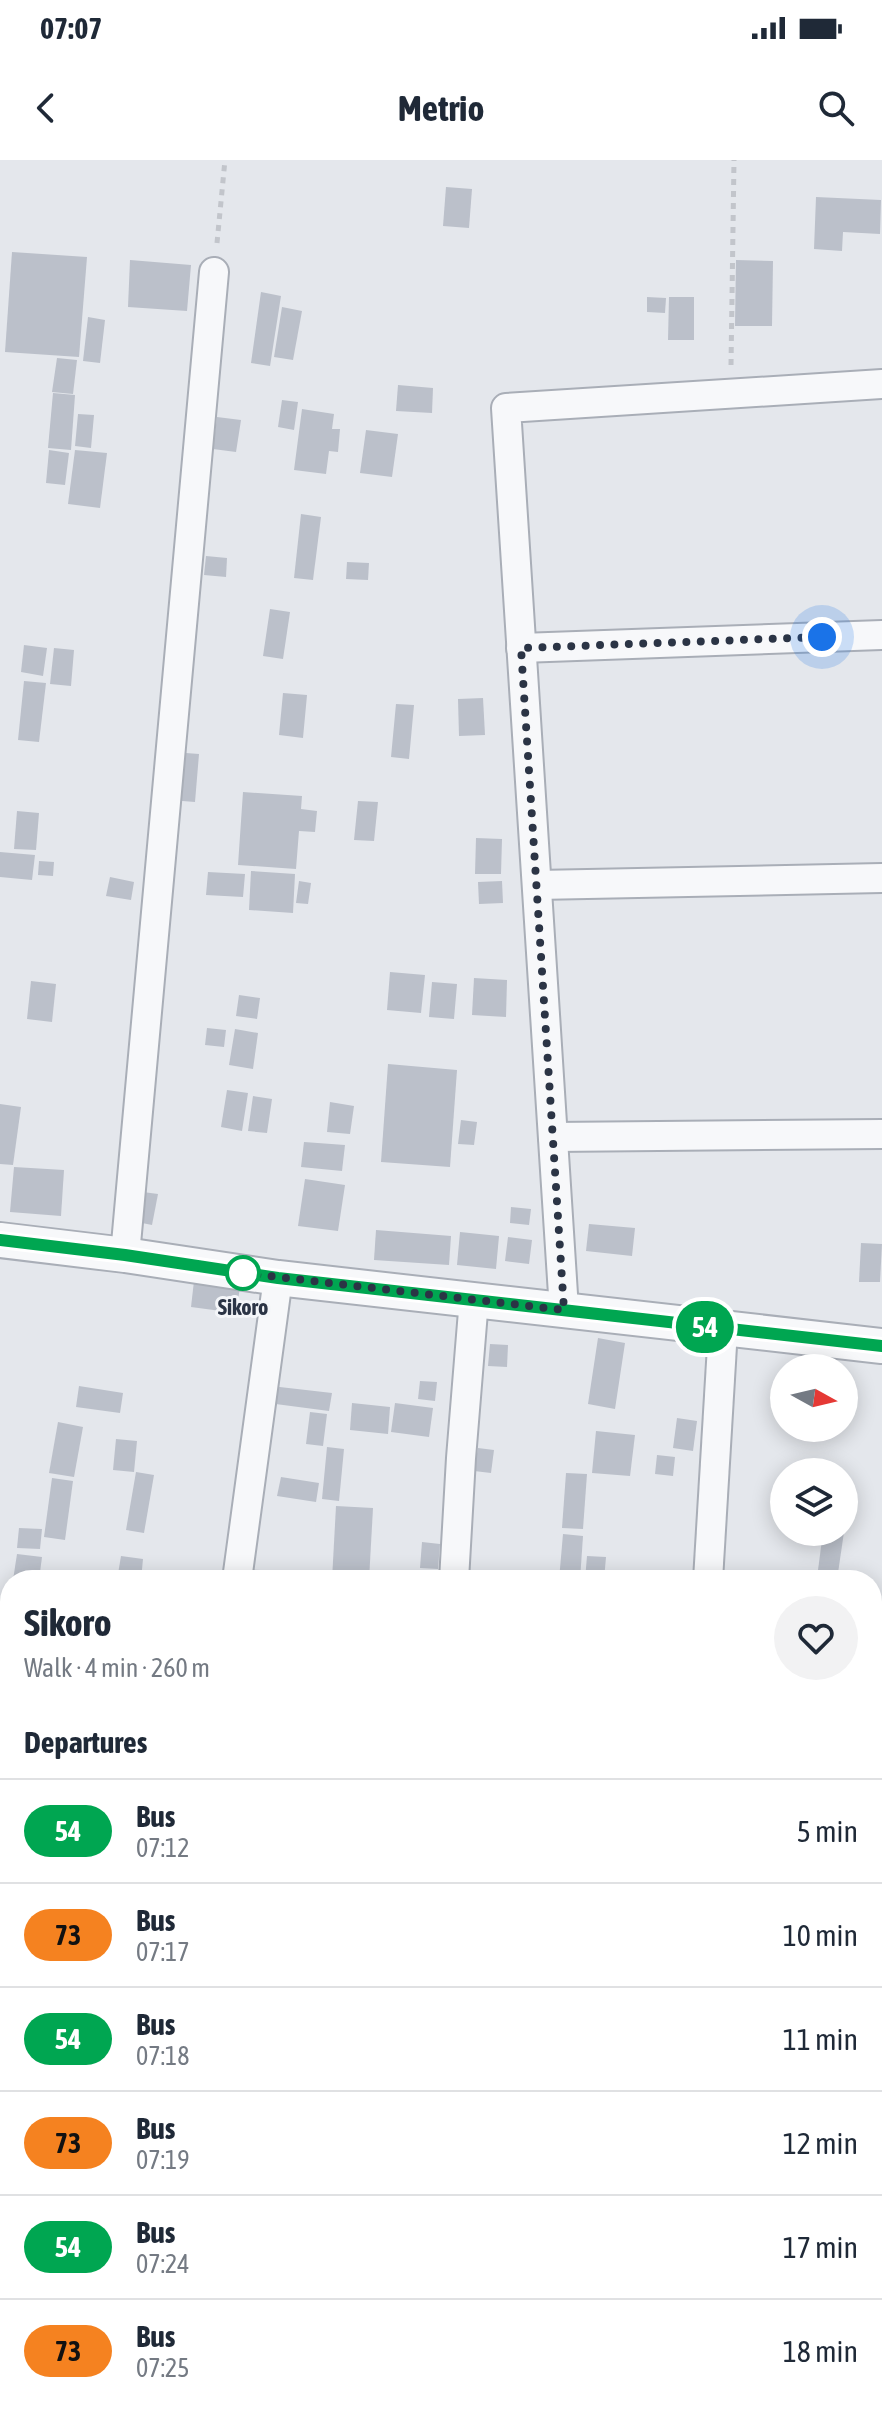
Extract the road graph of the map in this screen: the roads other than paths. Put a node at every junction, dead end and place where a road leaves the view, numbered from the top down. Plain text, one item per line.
1 (214, 272) road end
2 (882, 384) edge
3 (882, 635) edge
4 (521, 648) junction
5 (882, 878) edge
6 (537, 885) junction
7 (882, 1134) edge
8 (553, 1137) junction
9 (0, 1240) edge
10 (125, 1255) junction
11 (278, 1278) junction
12 (474, 1299) junction
13 (564, 1310) junction
14 (723, 1329) junction
15 (882, 1346) edge
16 (238, 1570) edge
17 (455, 1570) edge
18 (709, 1570) edge

1 - 10 street
2 - 4 street
3 - 4 street
4 - 6 street
5 - 6 street
6 - 8 street
7 - 8 street
8 - 13 street
9 - 10 street
10 - 11 street
11 - 12 street
11 - 16 street
12 - 13 street
12 - 17 street
13 - 14 street
14 - 15 street
14 - 18 street

